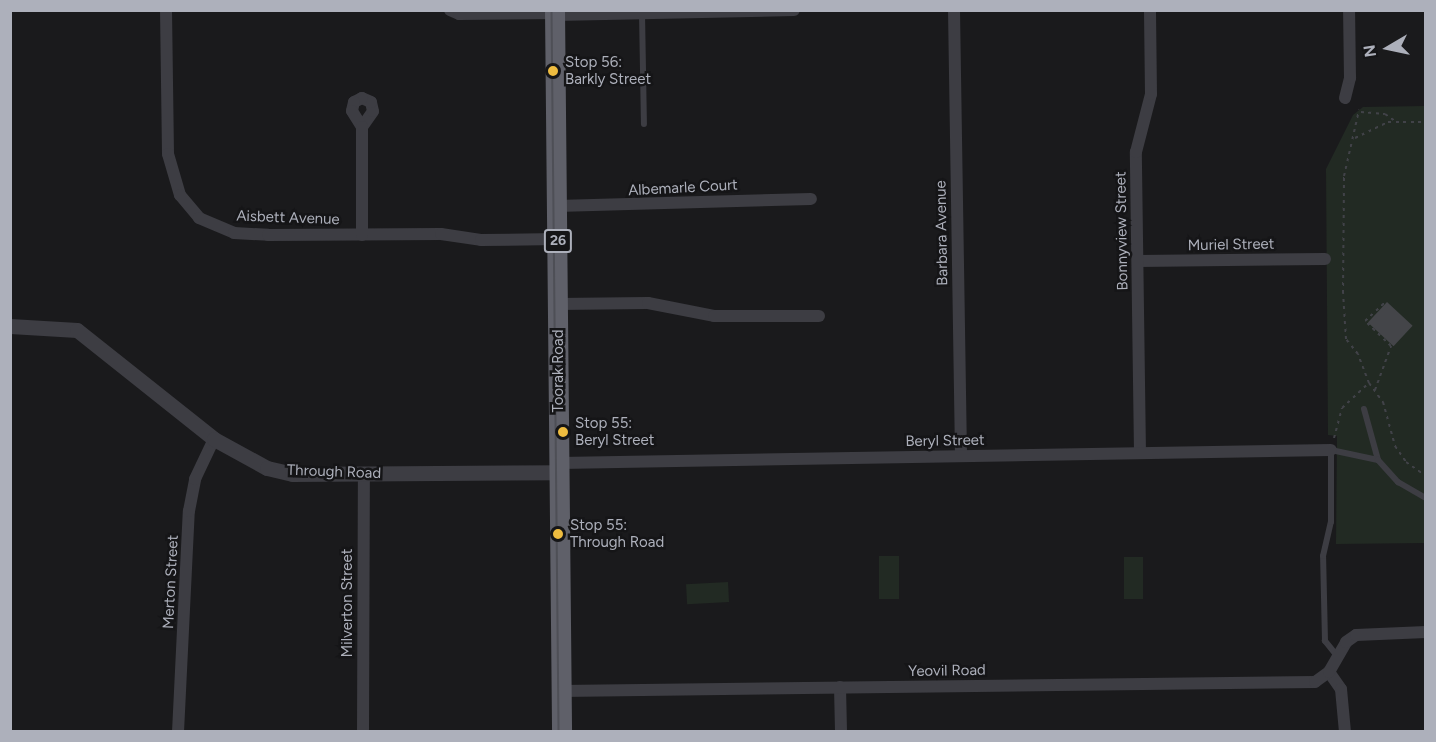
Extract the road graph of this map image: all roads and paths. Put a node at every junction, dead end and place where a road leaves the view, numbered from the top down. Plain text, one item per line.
1 (166, 10) edge
2 (450, 10) edge
3 (794, 10) edge
4 (954, 10) edge
5 (1150, 10) edge
6 (1349, 10) edge
7 (642, 12) edge
8 (555, 13) edge
9 (1345, 98) dead end
10 (1395, 121) junction
11 (1425, 122) edge
12 (644, 124) dead end
13 (362, 127) dead end
14 (1355, 138) junction
15 (811, 199) dead end
16 (557, 206) junction
17 (362, 235) junction
18 (558, 239) junction
19 (1325, 259) dead end
20 (1137, 261) junction
21 (1384, 303) dead end
22 (558, 304) junction
23 (819, 316) dead end
24 (10, 326) edge
25 (1369, 383) junction
26 (1375, 390) junction
27 (1364, 409) dead end
28 (214, 439) junction
29 (1333, 445) junction
30 (1140, 453) junction
31 (961, 456) junction
32 (1378, 460) junction
33 (560, 467) junction
34 (364, 474) junction
35 (1425, 476) edge
36 (1425, 498) edge
37 (1425, 632) edge
38 (1338, 657) junction
39 (1329, 672) junction
40 (840, 687) junction
41 (561, 691) junction
42 (178, 732) edge
43 (363, 732) edge
44 (562, 732) edge
45 (841, 732) edge
46 (1345, 732) edge

1 - 17 street, Aisbett Avenue
2 - 8 street
3 - 7 street
4 - 31 street, Barbara Avenue
5 - 20 street, Bonnyview Street
6 - 9 street
7 - 8 street
7 - 12 lane
8 - 16 highway, Toorak Road / 26
10 - 11 path
10 - 14 path
10 - 14 path
13 - 17 street
14 - 25 path
15 - 16 street, Albemarle Court
16 - 18 highway, Toorak Road / 26
17 - 18 street, Aisbett Avenue
18 - 22 highway, Toorak Road / 26
19 - 20 street, Muriel Street
20 - 30 street, Bonnyview Street
21 - 26 path
22 - 23 street
22 - 33 highway, Toorak Road / 26
24 - 28 street, Through Road
25 - 26 path
25 - 29 path
26 - 35 path
27 - 32 lane
28 - 34 street, Through Road
28 - 42 street, Merton Street
29 - 30 street, Beryl Street
29 - 32 lane
29 - 38 lane
30 - 31 street, Beryl Street
31 - 33 street, Beryl Street
32 - 36 lane
33 - 34 street, Through Road
33 - 41 highway, Toorak Road / 26
34 - 43 street, Milverton Street
37 - 38 street
38 - 39 street
39 - 40 street, Yeovil Road
39 - 46 street
40 - 41 street, Yeovil Road
40 - 45 street
41 - 44 highway, Toorak Road / 26

